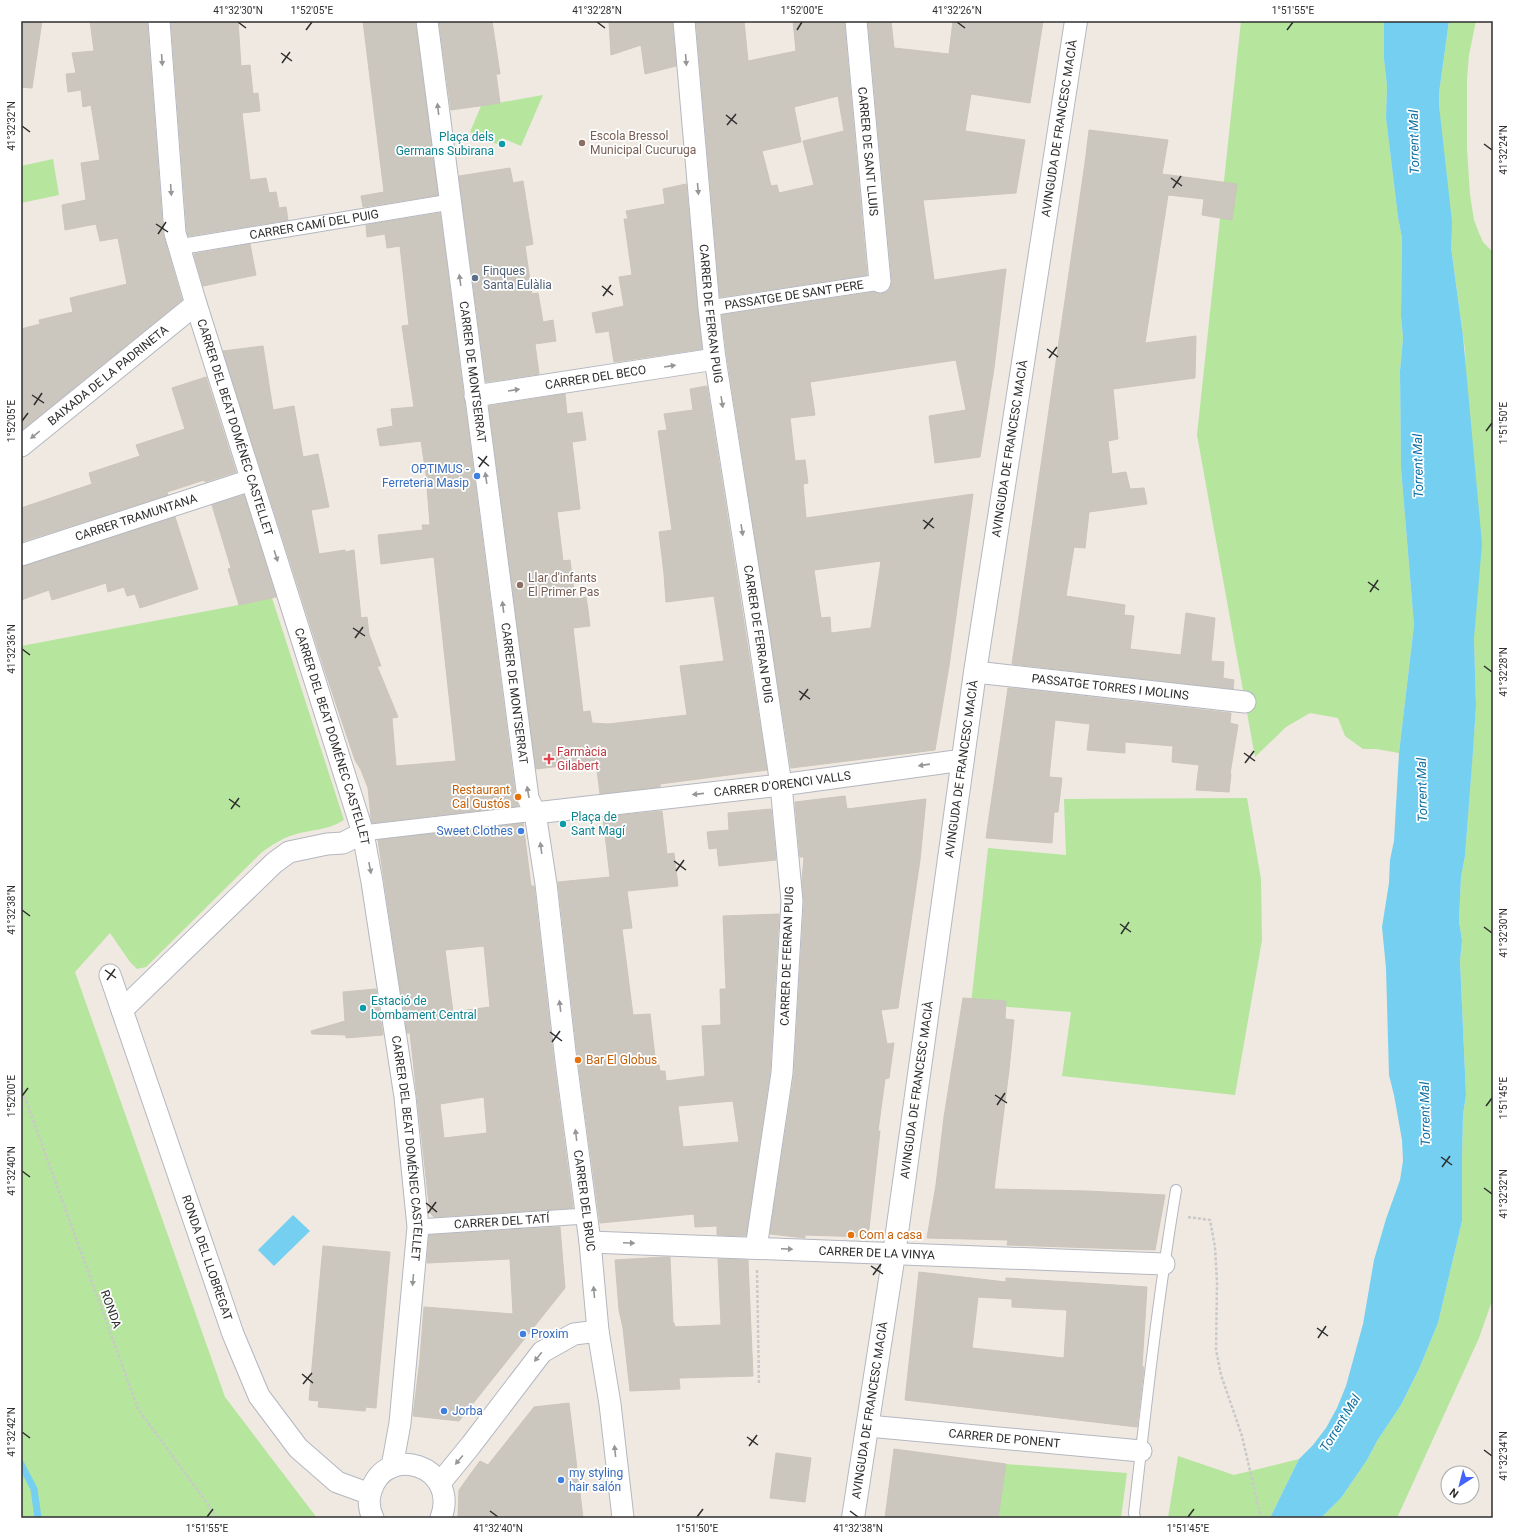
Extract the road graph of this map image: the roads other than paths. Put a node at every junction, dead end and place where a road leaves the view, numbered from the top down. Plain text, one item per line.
1 (159, 21) edge
2 (427, 21) edge
3 (684, 21) edge
4 (856, 21) edge
5 (1076, 21) edge
6 (450, 202) junction
7 (179, 247) junction
8 (880, 282) joint
9 (196, 304) junction
10 (709, 308) junction
11 (715, 359) junction
12 (476, 396) junction
13 (21, 446) edge
14 (251, 480) junction
15 (21, 555) edge
16 (976, 672) junction
17 (1245, 702) dead end
18 (963, 760) junction
19 (781, 785) junction
20 (535, 813) junction
21 (363, 833) junction
22 (110, 975) dead end
23 (122, 1010) junction
24 (1176, 1190) dead end
25 (586, 1216) junction
26 (418, 1227) junction
27 (590, 1242) junction
28 (756, 1248) junction
29 (894, 1254) junction
30 (1164, 1264) junction
31 (598, 1331) junction
32 (868, 1426) junction
33 (1141, 1451) junction
34 (392, 1467) junction
35 (440, 1483) junction
36 (370, 1494) junction
37 (373, 1518) edge
38 (441, 1518) edge
39 (623, 1518) edge
40 (853, 1518) edge
41 (1135, 1518) edge

1 -> 7 street, CARRER DEL BEAT DOMÉNEC CASTELLET
6 -> 2 street, CARRER DE MONTSERRAT
3 -> 10 street, CARRER DE FERRAN PUIG
4 - 8 street, CARRER DE SANT LLUIS
5 - 16 street, AVINGUDA DE FRANCESC MACIÀ
6 - 7 street, CARRER CAMÍ DEL PUIG
12 -> 6 street, CARRER DE MONTSERRAT
7 - 9 street, CARRER DEL BEAT DOMÉNEC CASTELLET
8 - 10 street, PASSATGE DE SANT PERE
9 -> 13 street, BAIXADA DE LA PADRINETA
9 - 14 street, CARRER DEL BEAT DOMÉNEC CASTELLET
10 - 11 street, CARRER DE FERRAN PUIG
12 -> 11 street, CARRER DEL BECO
11 -> 19 street, CARRER DE FERRAN PUIG
20 -> 12 street, CARRER DE MONTSERRAT
14 - 15 street, CARRER TRAMUNTANA
14 -> 21 street, CARRER DEL BEAT DOMÉNEC CASTELLET
16 - 17 street, PASSATGE TORRES I MOLINS
16 - 18 street, AVINGUDA DE FRANCESC MACIÀ
18 -> 19 street, CARRER D'ORENCI VALLS
18 - 29 street, AVINGUDA DE FRANCESC MACIÀ
19 -> 20 street, CARRER D'ORENCI VALLS
19 - 28 street, CARRER DE FERRAN PUIG
20 - 21 street
25 -> 20 street, CARRER DEL BRUC
21 - 23 street
21 -> 26 street, CARRER DEL BEAT DOMÉNEC CASTELLET
22 - 23 street, RONDA DEL LLOBREGAT
23 - 36 street, RONDA DEL LLOBREGAT
24 - 30 lane
25 - 26 street, CARRER DEL TATÍ
25 - 27 street, CARRER DEL BRUC
26 -> 34 street, CARRER DEL BEAT DOMÉNEC CASTELLET
27 -> 28 street, CARRER DE LA VINYA
31 -> 27 street, CARRER DEL BRUC
28 -> 29 street, CARRER DE LA VINYA
29 - 30 street, CARRER DE LA VINYA
29 - 32 street, AVINGUDA DE FRANCESC MACIÀ
30 - 33 lane
31 -> 35 street
39 -> 31 street, CARRER DEL BRUC
32 - 33 street, CARRER DE PONENT
32 - 40 street, AVINGUDA DE FRANCESC MACIÀ
33 - 41 lane
34 - 35 street
34 - 36 street
35 - 38 street
36 - 37 street

